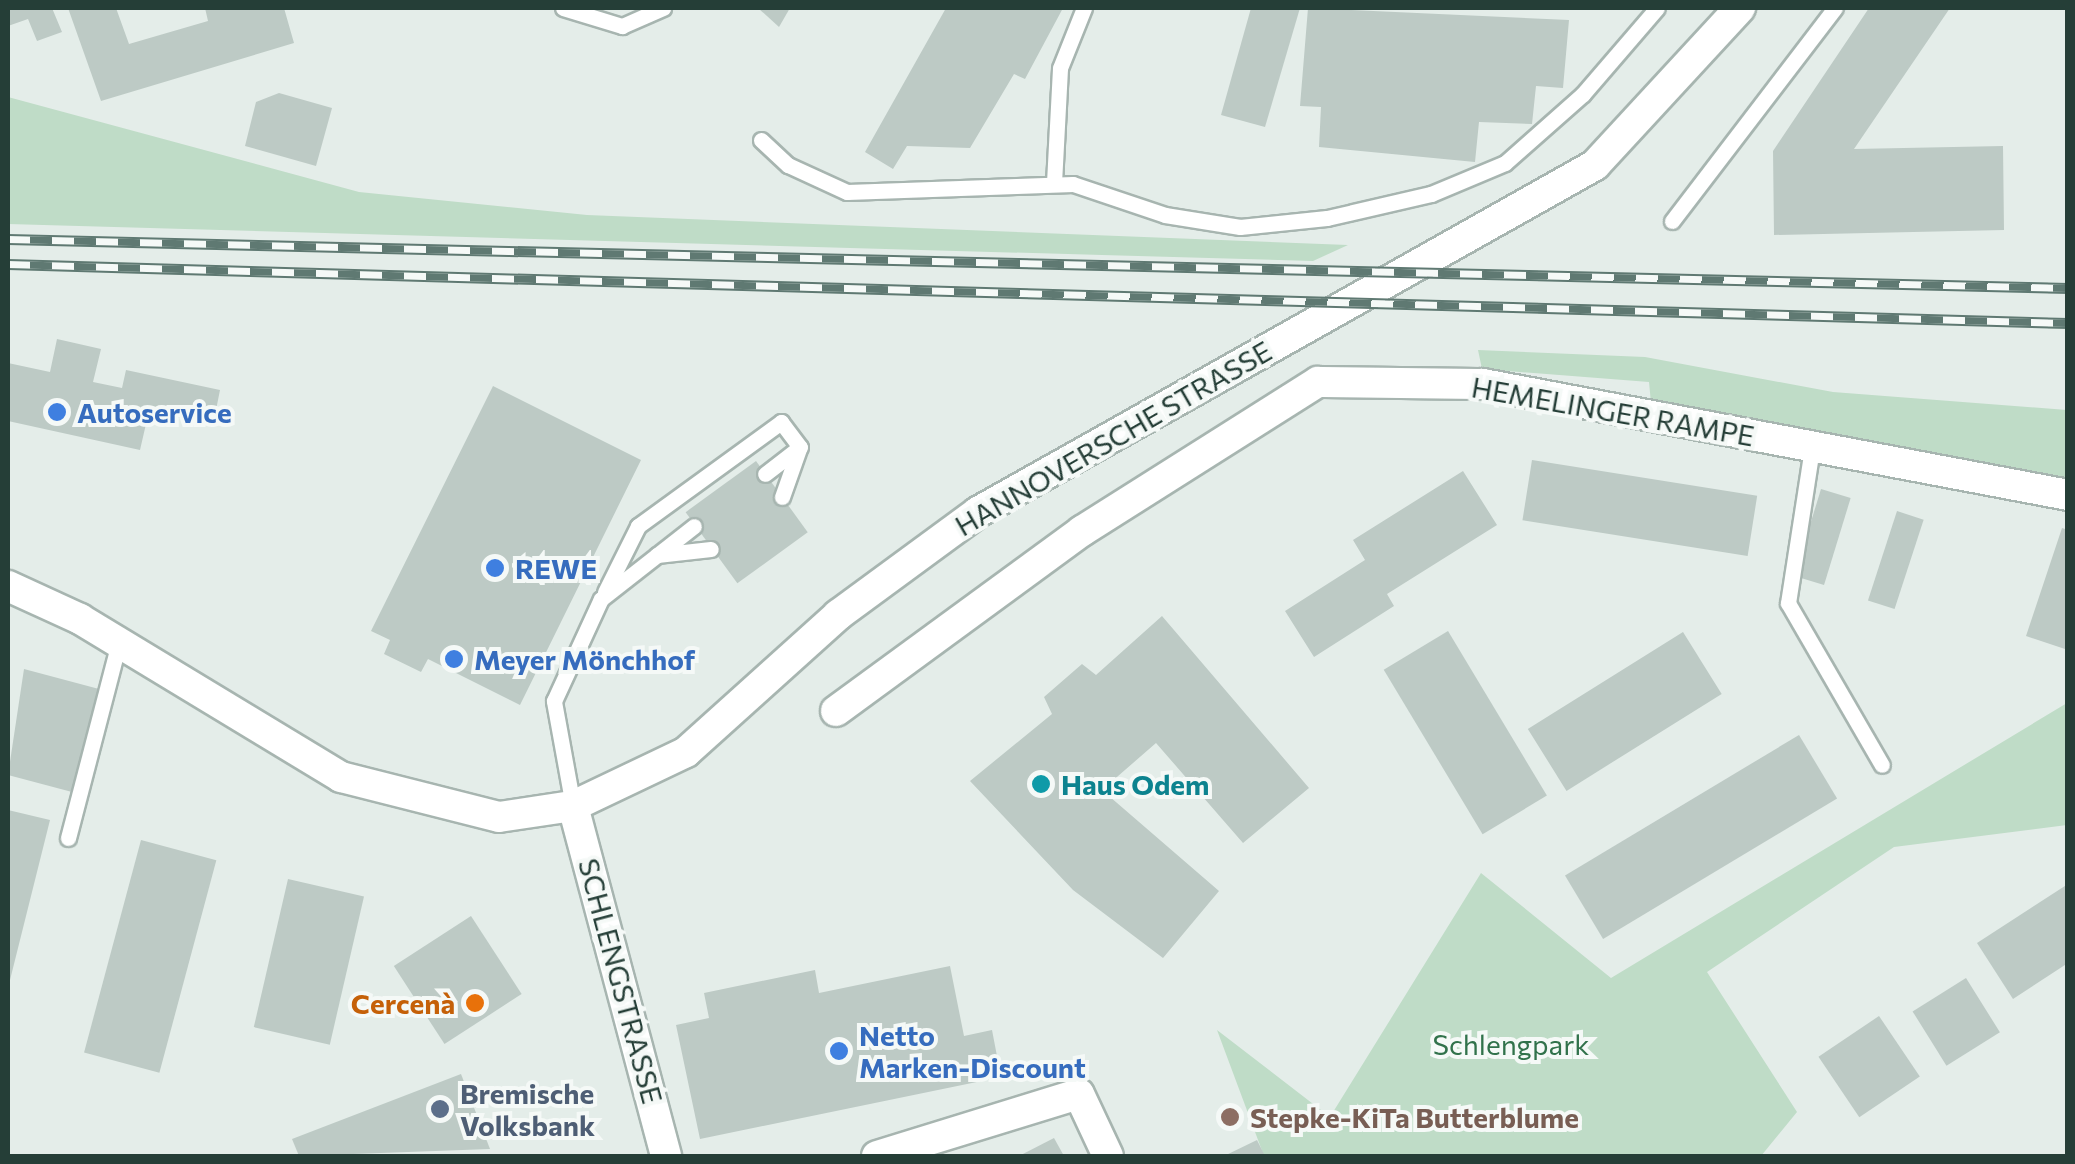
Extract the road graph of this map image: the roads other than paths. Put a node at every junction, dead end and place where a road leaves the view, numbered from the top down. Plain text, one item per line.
1 (563, 8) edge
2 (664, 8) edge
3 (1084, 8) edge
4 (1657, 8) edge
5 (1718, 8) edge
6 (1740, 8) edge
7 (1835, 8) edge
8 (1686, 76) junction
9 (761, 140) dead end
10 (1054, 183) junction
11 (1672, 221) dead end
12 (800, 448) junction
13 (1812, 448) junction
14 (764, 474) dead end
15 (2068, 495) edge
16 (782, 497) dead end
17 (694, 526) dead end
18 (711, 549) dead end
19 (657, 554) junction
20 (8, 586) edge
21 (601, 598) junction
22 (119, 642) junction
23 (836, 710) dead end
24 (1882, 766) dead end
25 (573, 806) junction
26 (68, 838) dead end
27 (666, 1156) edge
28 (877, 1156) edge
29 (1108, 1156) edge

1 - 2 lane
3 - 10 lane
4 - 10 lane
5 - 8 main road, HANNOVERSCHE STRASSE
6 - 8 main road, HANNOVERSCHE STRASSE
7 - 11 lane
8 - 25 main road, HANNOVERSCHE STRASSE
9 - 10 lane
12 - 14 lane
12 - 16 lane
12 - 21 lane
13 - 15 main road, HEMELINGER RAMPE
13 - 23 main road, HEMELINGER RAMPE
13 - 24 lane
17 - 19 lane
18 - 19 lane
19 - 21 lane
20 - 22 main road, HANNOVERSCHE STRASSE
21 - 25 lane
22 - 25 main road, HANNOVERSCHE STRASSE
22 - 26 lane
25 - 27 main road, SCHLENGSTRASSE
28 - 29 main road

